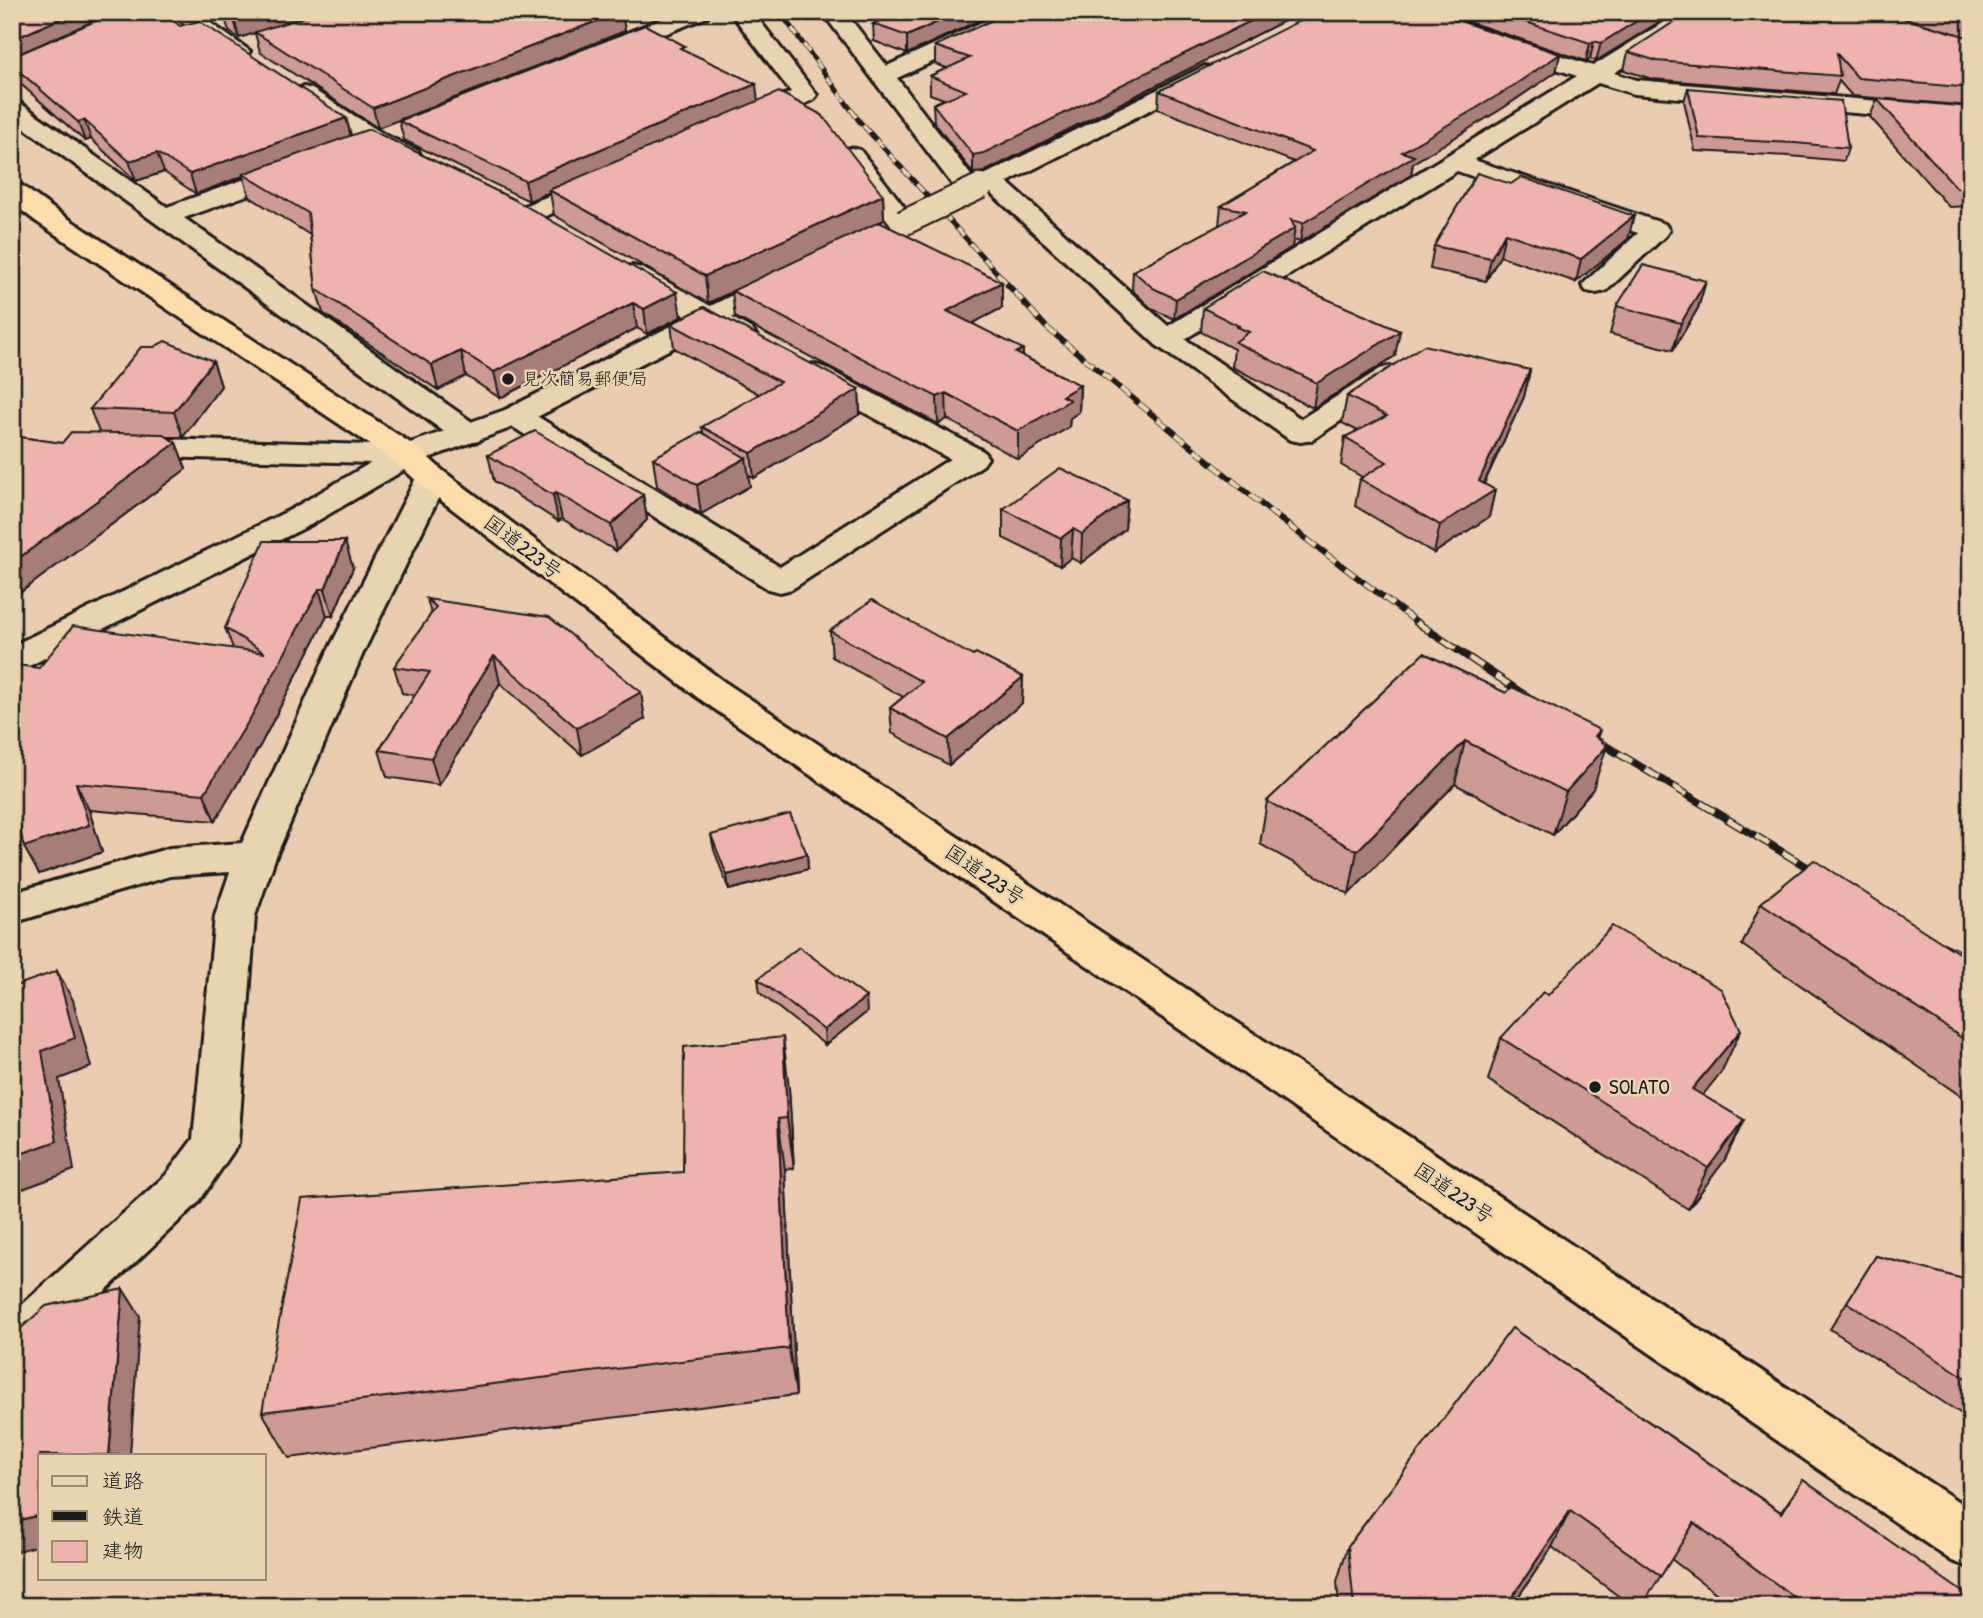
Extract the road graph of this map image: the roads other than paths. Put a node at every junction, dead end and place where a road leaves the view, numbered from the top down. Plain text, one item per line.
1 (180, 12) edge
2 (741, 12) edge
3 (833, 12) edge
4 (1023, 12) edge
5 (1407, 12) edge
6 (1696, 12) edge
7 (691, 13) edge
8 (261, 53) edge
9 (590, 55) edge
10 (1226, 62) edge
11 (1594, 74) junction
12 (883, 76) junction
13 (283, 79) edge
14 (805, 95) junction
15 (12, 108) edge
16 (822, 116) edge
17 (1971, 116) edge
18 (730, 127) edge
19 (401, 130) edge
20 (838, 138) edge
21 (376, 140) junction
22 (351, 149) edge
23 (1453, 161) junction
24 (313, 162) edge
25 (435, 169) edge
26 (617, 176) edge
27 (981, 186) junction
28 (12, 190) edge
29 (163, 216) junction
30 (552, 228) edge
31 (612, 262) edge
32 (805, 270) edge
33 (1596, 285) dead end
34 (707, 317) junction
35 (1166, 339) junction
36 (1410, 362) edge
37 (516, 416) junction
38 (468, 434) junction
39 (94, 446) edge
40 (420, 466) junction
41 (12, 660) edge
42 (256, 856) junction
43 (12, 908) edge
44 (12, 1346) edge
45 (1971, 1542) edge

1 - 8 street
2 - 14 street
3 - 12 street
4 - 12 street
5 - 11 street
6 - 11 street
7 - 9 street
10 - 27 street
11 - 17 street
11 - 23 street
12 - 27 street
13 - 21 street
14 - 16 street
14 - 18 street
15 - 29 street
19 - 21 street
20 - 27 street, bridge
21 - 22 street
21 - 25 street
23 - 33 street
23 - 35 street
24 - 29 street
26 - 30 street
27 - 35 street
28 - 40 highway, 国道223号
29 - 38 street
31 - 34 street
32 - 34 street
34 - 37 street
34 - 37 street
35 - 36 street
37 - 38 street
38 - 40 street
39 - 40 street
40 - 41 street
40 - 42 street
40 - 45 highway, 国道223号
42 - 43 street
42 - 44 street

